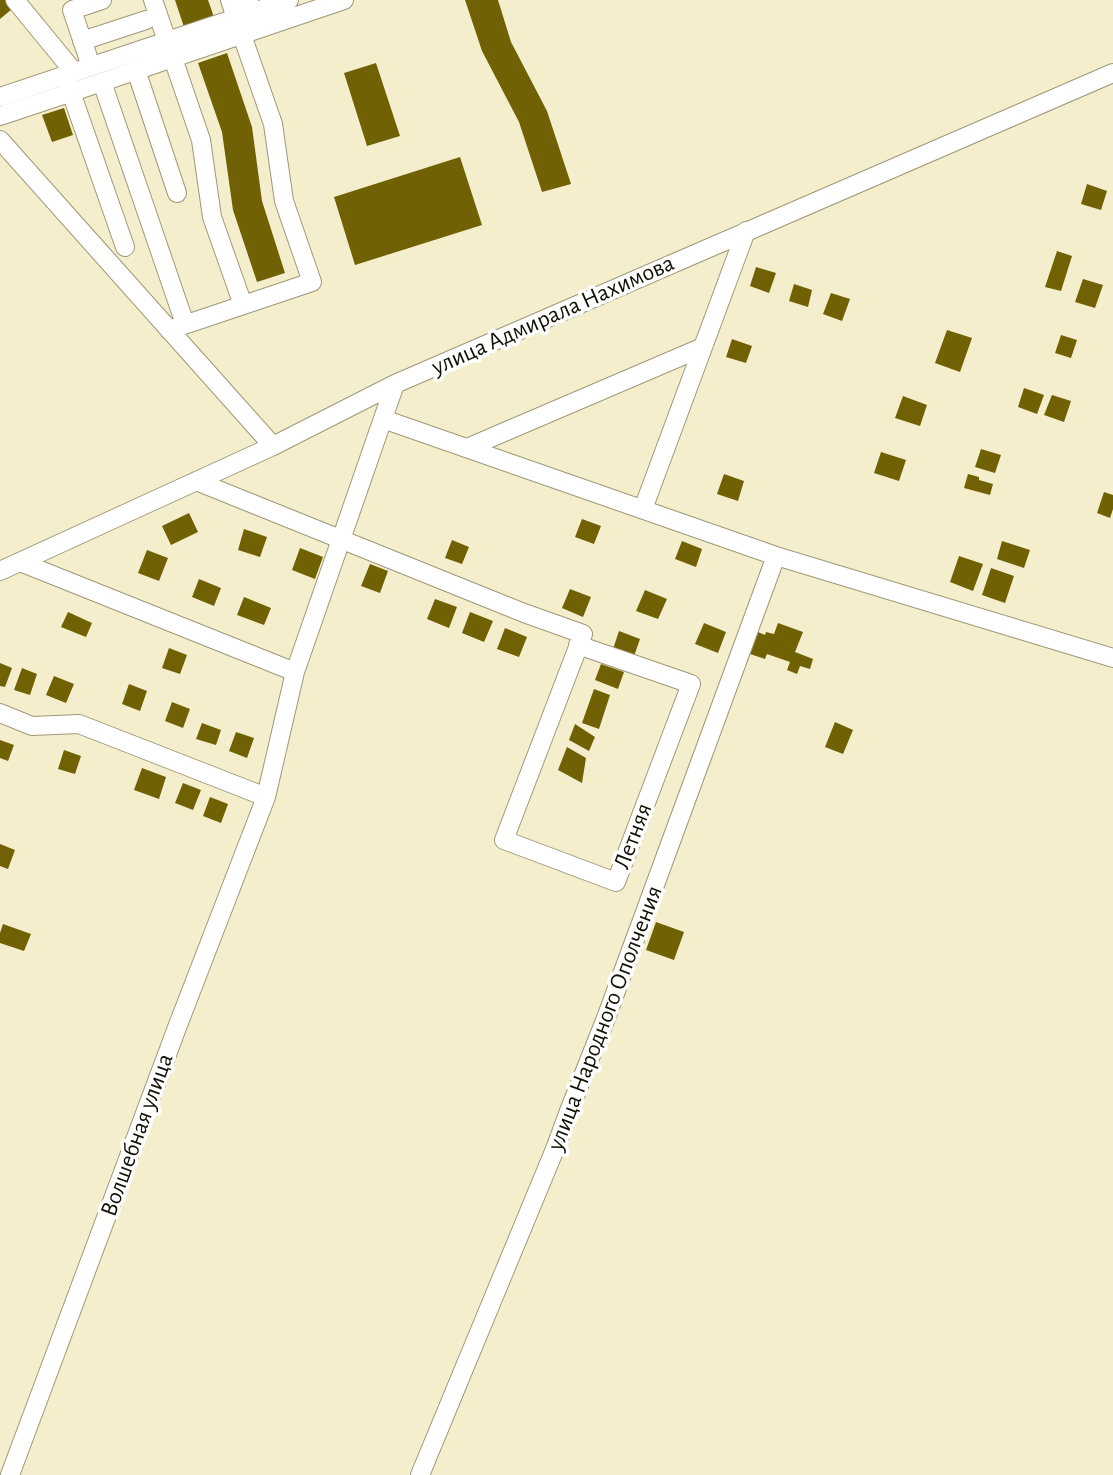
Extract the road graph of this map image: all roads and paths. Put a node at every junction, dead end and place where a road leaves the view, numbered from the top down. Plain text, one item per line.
1 (15, 0) edge
2 (102, 0) edge
3 (153, 0) edge
4 (249, 0) edge
5 (289, 0) edge
6 (344, 0) edge
7 (236, 17) edge
8 (146, 20) dead end
9 (82, 41) junction
10 (170, 49) junction
11 (136, 70) junction
12 (1113, 73) edge
13 (81, 78) junction
14 (0, 97) edge
15 (0, 116) edge
16 (0, 140) edge
17 (177, 193) dead end
18 (746, 231) junction
19 (125, 247) dead end
20 (243, 305) junction
21 (177, 327) junction
22 (703, 347) junction
23 (395, 384) junction
24 (383, 419) junction
25 (273, 446) junction
26 (467, 448) junction
27 (196, 481) junction
28 (643, 509) junction
29 (342, 540) junction
30 (776, 556) junction
31 (20, 562) junction
32 (0, 571) edge
33 (578, 645) junction
34 (1113, 658) edge
35 (295, 672) junction
36 (0, 713) edge
37 (266, 797) junction
38 (10, 1475) edge
39 (420, 1475) edge

1 - 13 street
2 - 9 street
3 - 10 street
4 - 7 street
5 - 7 street
6 - 7 street
7 - 10 street
7 - 20 street
8 - 9 street
9 - 13 street
10 - 11 street
10 - 13 street
10 - 20 street
11 - 13 street
11 - 17 street
12 - 18 street, улица Адмирала Нахимова
13 - 14 street
13 - 15 street
13 - 19 street
13 - 21 street
16 - 21 street
18 - 22 street
18 - 23 street, улица Адмирала Нахимова
20 - 21 street
21 - 25 street
22 - 26 street
22 - 28 street
23 - 24 street, Волшебная улица
23 - 25 street, улица Адмирала Нахимова
24 - 26 street
24 - 29 street, Волшебная улица
25 - 27 street, улица Адмирала Нахимова
26 - 28 street
27 - 29 street, Летняя
27 - 31 street, улица Адмирала Нахимова
28 - 30 street
29 - 33 street, Летняя
29 - 35 street, Волшебная улица
30 - 34 street
30 - 39 street, улица Народного Ополчения
31 - 32 street, улица Адмирала Нахимова
31 - 35 street
33 - 33 street, Летняя
35 - 37 street, Волшебная улица
36 - 37 street
37 - 38 street, Волшебная улица

